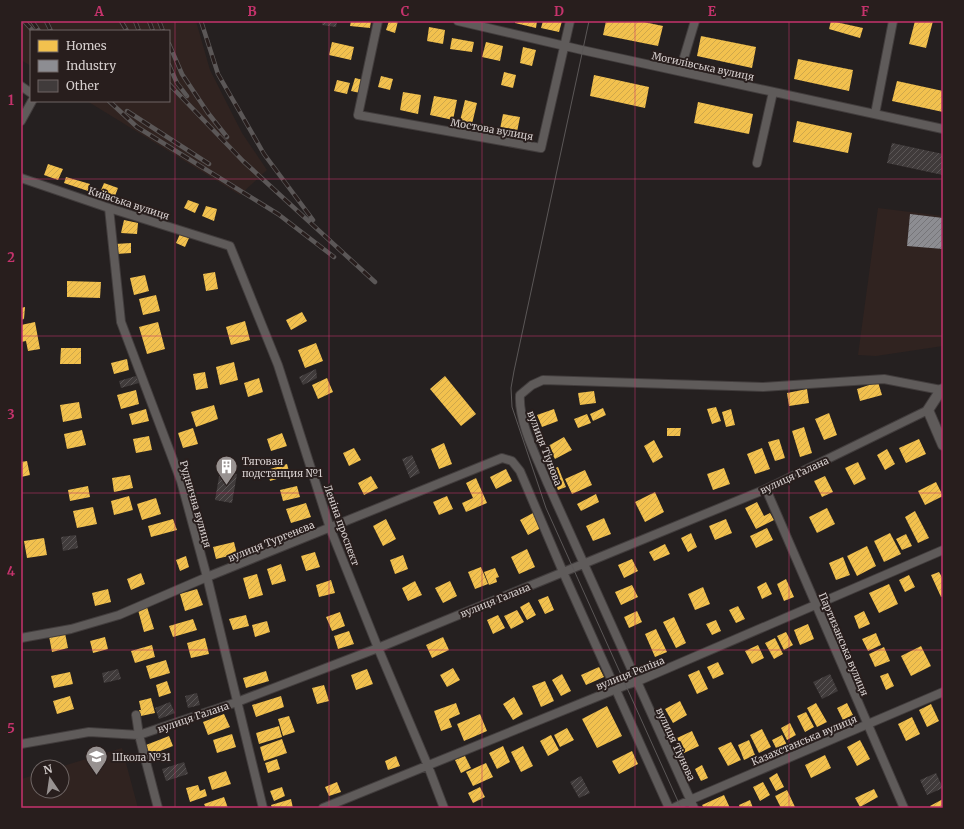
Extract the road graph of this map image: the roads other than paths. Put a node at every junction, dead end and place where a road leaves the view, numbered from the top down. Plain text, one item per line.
1 (378, 21) edge
2 (458, 21) edge
3 (570, 21) edge
4 (695, 21) edge
5 (894, 21) edge
6 (565, 46) junction
7 (680, 71) junction
8 (21, 86) edge
9 (30, 92) edge
10 (773, 92) junction
11 (31, 102) edge
12 (875, 114) junction
13 (21, 121) edge
14 (943, 129) edge
15 (757, 163) dead end
16 (21, 178) edge
17 (109, 208) junction
18 (230, 246) joint
19 (942, 389) edge
20 (928, 410) junction
21 (943, 445) edge
22 (766, 489) junction
23 (330, 528) junction
24 (943, 550) edge
25 (584, 564) junction
26 (563, 572) junction
27 (207, 577) junction
28 (816, 604) junction
29 (21, 638) edge
30 (378, 648) junction
31 (636, 682) junction
32 (616, 689) junction
33 (943, 692) edge
34 (237, 702) junction
35 (136, 715) dead end
36 (868, 723) junction
37 (139, 736) junction
38 (21, 744) edge
39 (428, 766) junction
40 (690, 800) junction
41 (158, 808) edge
42 (263, 808) edge
43 (323, 808) edge
44 (444, 808) edge
45 (669, 808) edge
46 (673, 808) edge
47 (694, 808) edge
48 (904, 808) edge

1 - 6 street, Мостова вулиця
2 - 6 street, Могилівська вулиця
3 - 6 street, Мостова вулиця
4 - 7 street
5 - 12 street
6 - 7 street, Могилівська вулиця
7 - 10 street, Могилівська вулиця
8 - 9 street
10 - 12 street, Могилівська вулиця
10 - 15 street
11 - 13 street
12 - 14 street, Могилівська вулиця
16 - 17 street, Київська вулиця
17 - 18 street, Київська вулиця
17 - 27 street, Руднична вулиця
18 - 23 street, Леніна проспект
19 - 20 street
19 - 25 street, вулиця Тіунова
20 - 21 street
20 - 22 street, вулиця Галана
22 - 25 street, вулиця Галана
22 - 28 street, Партизанська вулиця
23 - 26 street, вулиця Тургенєва
23 - 27 street, вулиця Тургенєва
23 - 30 street, Леніна проспект
24 - 28 street, вулиця Рєпіна
25 - 26 street, вулиця Галана
25 - 31 street, вулиця Тіунова
26 - 30 street, вулиця Галана
26 - 32 street
27 - 29 street, вулиця Тургенєва
27 - 34 street, Руднична вулиця
28 - 31 street, вулиця Рєпіна
28 - 36 street, Партизанська вулиця
30 - 34 street, вулиця Галана
30 - 39 street, Леніна проспект
31 - 32 street, вулиця Рєпіна
31 - 40 street, вулиця Тіунова
32 - 39 street, вулиця Рєпіна
32 - 45 street
33 - 36 street, Казахстанська вулиця
34 - 37 street, вулиця Галана
34 - 42 street, Руднична вулиця
35 - 37 street
36 - 40 street, Казахстанська вулиця
36 - 48 street, Партизанська вулиця
37 - 38 street, вулиця Галана
37 - 41 street
39 - 43 street, вулиця Рєпіна
39 - 44 street, Леніна проспект
40 - 46 street, Казахстанська вулиця
40 - 47 street, вулиця Тіунова

